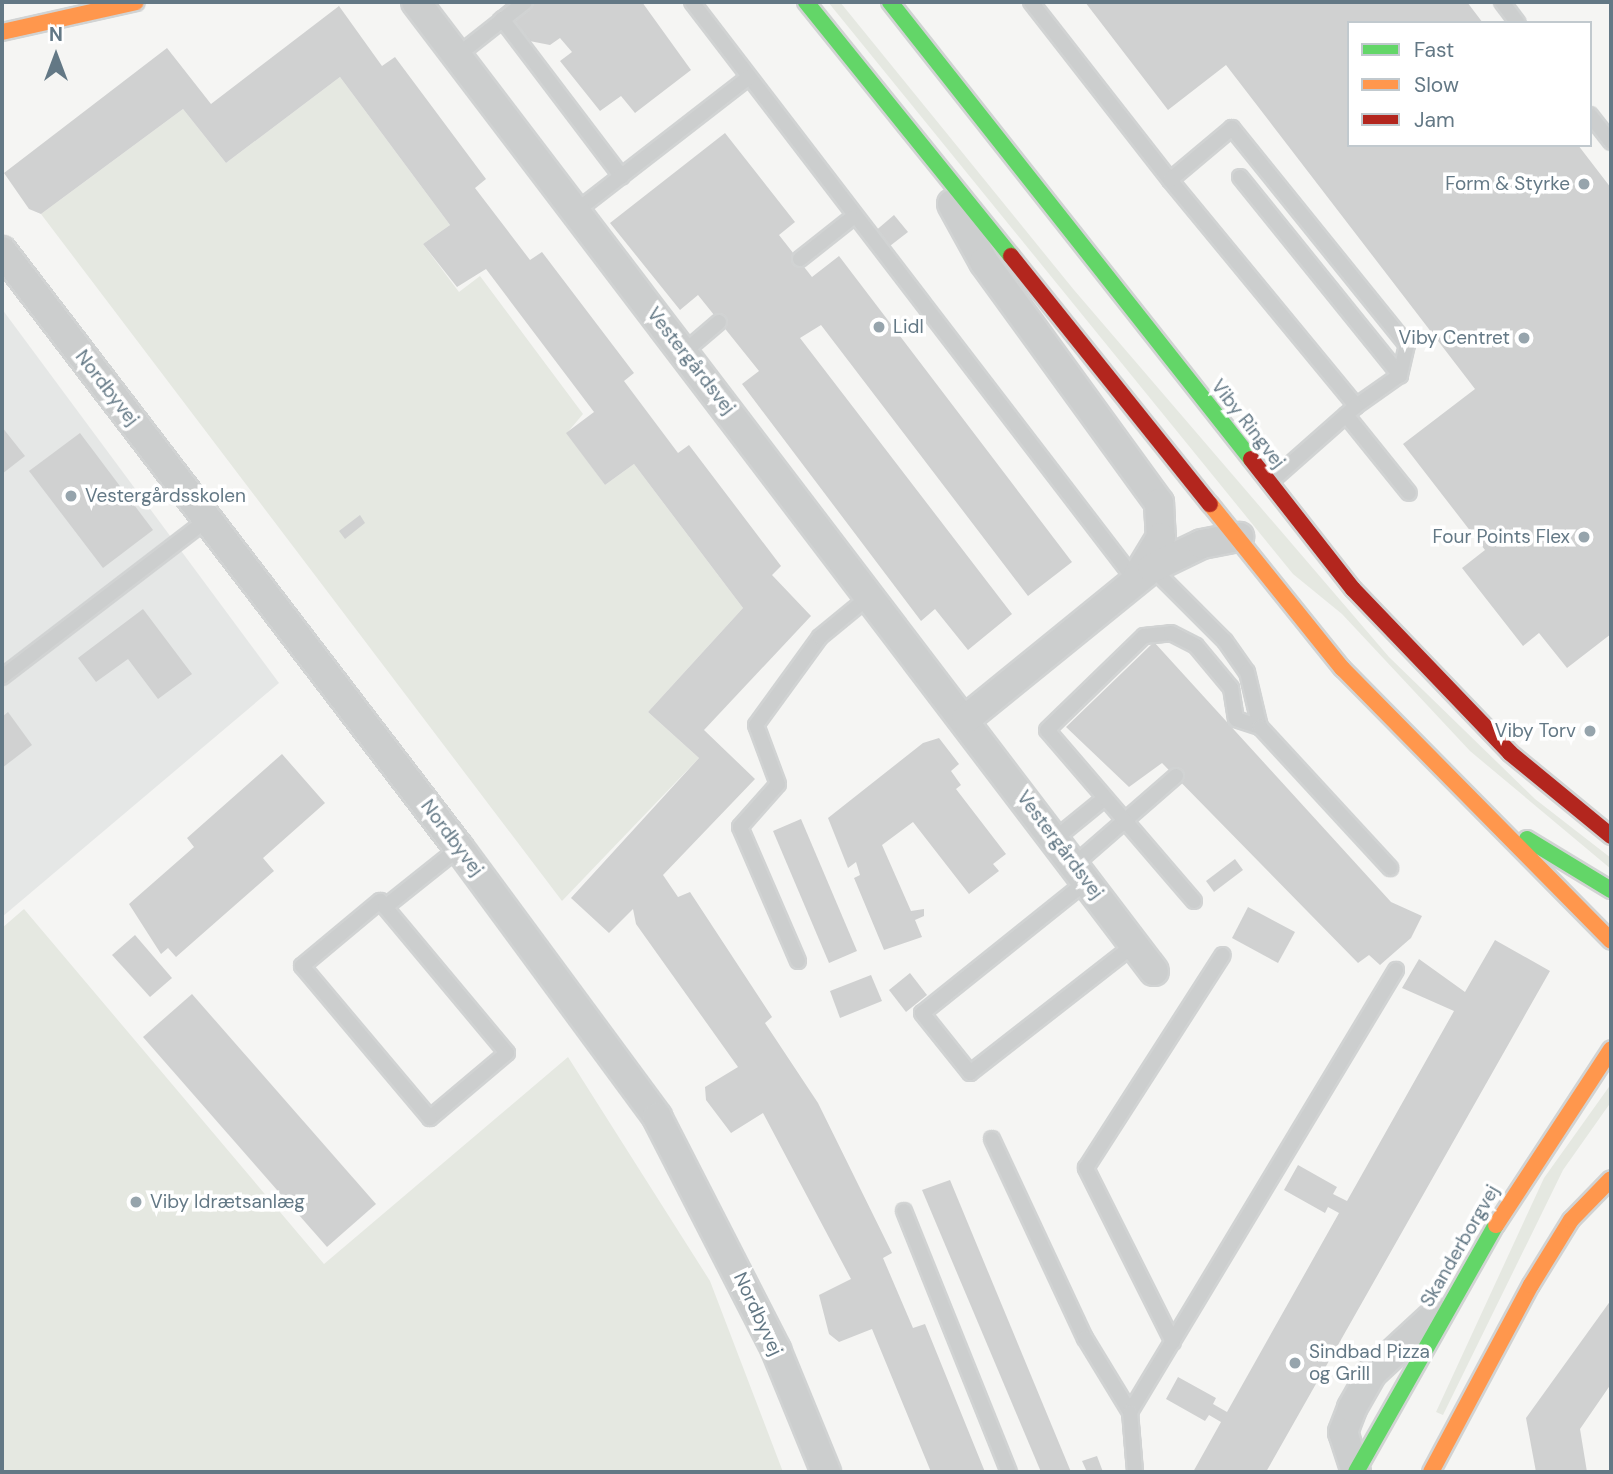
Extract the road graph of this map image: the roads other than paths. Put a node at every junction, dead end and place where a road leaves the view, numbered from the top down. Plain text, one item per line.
1 (136, 2) edge
2 (416, 2) edge
3 (525, 2) edge
4 (692, 2) edge
5 (806, 2) edge
6 (868, 2) edge
7 (890, 2) edge
8 (1031, 2) edge
9 (1502, 2) edge
10 (502, 19) junction
11 (1516, 21) edge
12 (2, 32) edge
13 (458, 55) junction
14 (932, 55) junction
15 (748, 78) junction
16 (1592, 118) edge
17 (918, 141) junction
18 (1611, 142) edge
19 (622, 177) junction
20 (1240, 177) dead end
21 (1170, 180) junction
22 (576, 212) junction
23 (852, 218) junction
24 (2, 251) edge
25 (800, 259) dead end
26 (719, 322) dead end
27 (684, 352) junction
28 (1400, 375) junction
29 (1351, 411) junction
30 (1268, 484) junction
31 (1409, 493) dead end
32 (208, 519) junction
33 (1239, 537) junction
34 (1143, 574) junction
35 (872, 594) junction
36 (2, 677) edge
37 (966, 719) junction
38 (1260, 727) junction
39 (1176, 776) dead end
40 (1105, 799) junction
41 (1486, 814) junction
42 (1130, 820) junction
43 (1611, 836) edge
44 (1056, 838) junction
45 (459, 848) junction
46 (1390, 868) dead end
47 (1081, 872) junction
48 (1611, 890) edge
49 (1194, 901) dead end
50 (385, 906) junction
51 (1611, 941) edge
52 (1134, 945) junction
53 (1223, 954) dead end
54 (797, 961) dead end
55 (1396, 970) dead end
56 (1154, 971) dead end
57 (1611, 1049) edge
58 (992, 1139) dead end
59 (1605, 1160) dead end
60 (1611, 1179) edge
61 (904, 1211) dead end
62 (1571, 1220) junction
63 (1457, 1294) joint
64 (1173, 1342) junction
65 (1130, 1412) junction
66 (1435, 1470) edge
67 (826, 1472) edge
68 (1009, 1472) edge
69 (1135, 1472) edge
70 (1356, 1472) edge

1 - 12 main road
2 - 13 street, Vestergårdsvej
3 - 10 lane
4 - 15 lane
5 - 17 main road
6 - 14 main road
7 - 14 main road, Viby Ringvej
8 - 21 lane
9 - 11 lane
10 - 13 lane
10 - 19 lane
13 - 22 street, Vestergårdsvej
14 - 30 main road, Viby Ringvej
15 - 19 lane
15 - 23 lane
16 - 18 lane
17 - 33 main road
17 - 34 street
19 - 22 lane
20 - 28 lane
21 - 28 lane
21 - 29 lane
22 - 27 street, Vestergårdsvej
23 - 25 lane
23 - 34 lane
24 - 32 street, Nordbyvej
26 - 27 lane
27 - 35 street, Vestergårdsvej
28 - 29 lane
29 - 30 lane
29 - 31 lane
30 - 43 main road, Viby Ringvej
32 - 36 lane
32 - 45 street, Nordbyvej
33 - 34 street
33 - 41 main road
34 - 37 street
34 - 38 lane
35 - 37 street, Vestergårdsvej
35 - 54 lane
37 - 44 street, Vestergårdsvej
38 - 40 lane
38 - 46 lane
39 - 42 lane
40 - 42 lane
40 - 44 lane
41 - 48 main road
41 - 51 main road
42 - 47 lane
42 - 49 lane
44 - 47 street, Vestergårdsvej
45 - 50 lane
45 - 67 street, Nordbyvej
47 - 52 street, Vestergårdsvej
47 - 52 lane
50 - 50 lane
52 - 56 street, Vestergårdsvej
53 - 64 lane
55 - 64 lane
57 - 63 main road, Skanderborgvej
58 - 65 lane
59 - 62 main road
60 - 62 main road
61 - 68 lane
62 - 66 main road
63 - 70 street
64 - 65 lane
65 - 69 lane

